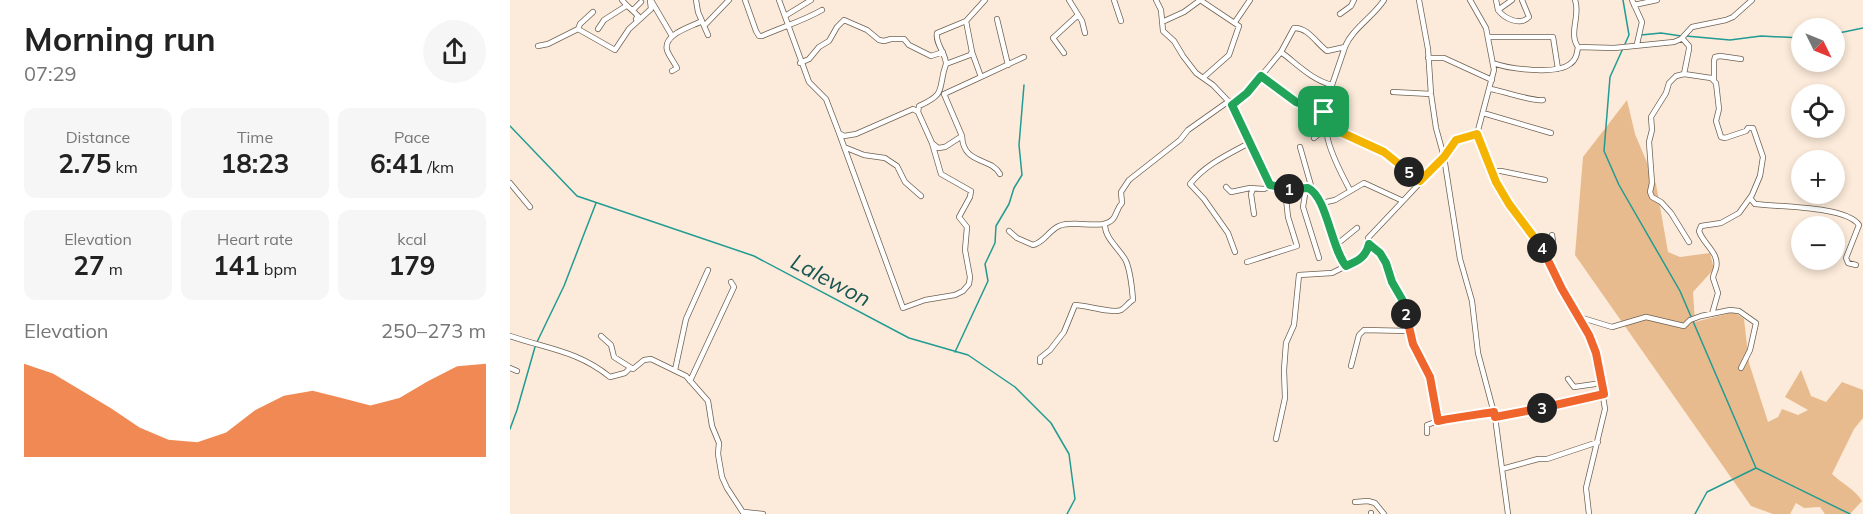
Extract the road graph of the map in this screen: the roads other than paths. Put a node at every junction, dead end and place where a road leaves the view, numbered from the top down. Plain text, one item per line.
1 (622, 0) edge
2 (651, 0) edge
3 (696, 0) edge
4 (729, 0) edge
5 (744, 0) edge
6 (779, 0) edge
7 (811, 0) edge
8 (985, 0) edge
9 (1069, 0) edge
10 (1114, 0) edge
11 (1156, 0) edge
12 (1199, 0) edge
13 (1250, 0) edge
14 (1354, 0) edge
15 (1384, 0) edge
16 (1419, 0) edge
17 (1470, 0) edge
18 (1496, 0) edge
19 (1512, 0) edge
20 (1522, 0) edge
21 (1575, 0) edge
22 (1657, 0) edge
23 (1752, 0) edge
24 (641, 1) edge
25 (1633, 3) edge
26 (626, 6) junction
27 (1498, 9) junction
28 (633, 10) junction
29 (822, 10) dead end
30 (593, 12) dead end
31 (1340, 14) dead end
32 (1078, 15) junction
33 (785, 16) junction
34 (997, 19) dead end
35 (966, 21) junction
36 (1121, 21) dead end
37 (635, 22) junction
38 (1162, 22) junction
39 (1235, 22) junction
40 (703, 23) junction
41 (788, 24) junction
42 (578, 29) junction
43 (598, 29) dead end
44 (1085, 33) dead end
45 (708, 35) dead end
46 (672, 36) junction
47 (1489, 37) junction
48 (1682, 38) junction
49 (1637, 44) junction
50 (538, 46) dead end
51 (1345, 47) junction
52 (1578, 47) junction
53 (943, 52) junction
54 (972, 52) junction
55 (1281, 52) junction
56 (1064, 53) dead end
57 (1024, 57) dead end
58 (1428, 58) junction
59 (1741, 59) dead end
60 (800, 63) junction
61 (1493, 63) junction
62 (946, 64) junction
63 (1008, 65) junction
64 (1558, 69) junction
65 (672, 71) dead end
66 (1684, 74) junction
67 (1261, 76) junction
68 (981, 77) junction
69 (1204, 77) junction
70 (1492, 80) junction
71 (1714, 80) junction
72 (1332, 85) junction
73 (1490, 89) junction
74 (1393, 92) dead end
75 (944, 94) junction
76 (1431, 94) junction
77 (933, 99) junction
78 (1543, 100) dead end
79 (1230, 103) junction
80 (918, 112) junction
81 (1324, 112) junction
82 (1483, 113) junction
83 (1325, 127) junction
84 (839, 133) junction
85 (1551, 133) dead end
86 (1477, 134) junction
87 (962, 136) junction
88 (1314, 138) dead end
89 (1251, 142) junction
90 (932, 143) junction
91 (844, 147) junction
92 (1300, 147) dead end
93 (1444, 157) junction
94 (1490, 171) junction
95 (1000, 174) dead end
96 (1545, 180) dead end
97 (1420, 181) junction
98 (510, 183) edge
99 (1271, 186) junction
100 (1226, 187) dead end
101 (1253, 189) junction
102 (1285, 189) junction
103 (1309, 189) junction
104 (1350, 190) junction
105 (921, 196) dead end
106 (1750, 198) junction
107 (1403, 201) junction
108 (1322, 203) junction
109 (530, 207) dead end
110 (1254, 214) dead end
111 (1105, 224) junction
112 (1357, 228) dead end
113 (1009, 231) dead end
114 (1552, 234) dead end
115 (1689, 242) dead end
116 (1369, 244) junction
117 (1336, 245) junction
118 (1540, 245) junction
119 (1235, 252) dead end
120 (1319, 258) dead end
121 (1247, 262) dead end
122 (1856, 265) dead end
123 (1346, 266) junction
124 (708, 270) dead end
125 (731, 282) dead end
126 (1712, 314) junction
127 (1579, 317) junction
128 (1409, 331) junction
129 (510, 336) edge
130 (601, 336) dead end
131 (1040, 362) dead end
132 (1351, 366) dead end
133 (510, 368) edge
134 (630, 368) junction
135 (1741, 368) dead end
136 (675, 370) junction
137 (517, 371) dead end
138 (1568, 379) dead end
139 (690, 381) junction
140 (1602, 383) junction
141 (1604, 394) junction
142 (1494, 415) junction
143 (1438, 421) junction
144 (1426, 433) dead end
145 (1276, 439) dead end
146 (1598, 442) junction
147 (1502, 469) junction
148 (1355, 502) dead end
149 (744, 513) edge
150 (763, 514) edge
151 (1384, 514) edge
152 (1508, 514) edge
153 (1589, 514) edge

1 - 26 street
2 - 37 street
2 - 46 street
3 - 40 street
4 - 40 street
5 - 41 street
6 - 33 street
7 - 33 street
8 - 35 street
9 - 32 street
10 - 36 street
11 - 38 street
12 - 38 street
12 - 39 street
13 - 39 street
14 - 31 street
15 - 51 street
16 - 58 street
17 - 47 street
18 - 27 street
19 - 27 street
20 - 27 street
21 - 52 street
22 - 25 street
23 - 48 street
24 - 28 street
25 - 49 street
26 - 28 street
26 - 43 street
28 - 37 street
29 - 41 street
30 - 42 street
32 - 44 street
32 - 56 street
33 - 41 street
34 - 63 street
35 - 53 street
35 - 54 street
37 - 42 street
38 - 69 street
39 - 69 street
40 - 45 street
40 - 46 street
41 - 60 street
42 - 50 street
46 - 65 street
47 - 61 street
47 - 64 street
48 - 49 street
48 - 66 street
49 - 52 street
51 - 55 street
51 - 72 street
52 - 64 street
53 - 60 street
53 - 62 street
54 - 62 street
54 - 68 street
55 - 67 street
55 - 72 street
57 - 63 street
58 - 70 street
58 - 76 street
59 - 71 street
60 - 84 street
61 - 64 street
61 - 70 street
62 - 77 street
63 - 68 street
66 - 71 street
66 - 115 street
67 - 79 street
67 - 81 street
68 - 75 street
69 - 79 street
70 - 73 street
71 - 106 street
72 - 81 street
73 - 78 street
73 - 82 street
74 - 76 street
75 - 77 street
75 - 87 street
76 - 93 street
77 - 80 street
79 - 89 street
79 - 111 street
80 - 84 street
80 - 90 street
81 - 83 street
82 - 85 street
82 - 86 street
83 - 88 street
83 - 97 street
83 - 104 street
84 - 91 street
86 - 93 street
86 - 94 street
87 - 90 street
87 - 95 street
89 - 99 street
89 - 119 street
90 - 91 street
91 - 105 street
92 - 103 street
93 - 97 street
93 - 142 street
94 - 96 street
94 - 118 street
97 - 107 street
98 - 109 street
99 - 101 street
99 - 102 street
100 - 101 street
101 - 110 street
102 - 103 street
102 - 121 street
103 - 108 street
103 - 120 street
104 - 107 street
104 - 108 street
106 - 122 street
106 - 126 street
107 - 116 street
108 - 117 street
111 - 113 street
111 - 131 street
112 - 117 street
114 - 118 street
116 - 123 street
116 - 128 street
117 - 123 street
118 - 127 street
123 - 145 street
124 - 136 street
125 - 139 street
126 - 127 street
126 - 135 street
127 - 140 street
128 - 132 street
128 - 143 street
129 - 134 street
130 - 134 street
133 - 137 street
134 - 136 street
136 - 139 street
138 - 140 street
139 - 149 street
140 - 141 street
141 - 142 street
141 - 146 street
142 - 143 street
142 - 147 street
143 - 144 street
146 - 147 street
146 - 153 street
147 - 152 street
148 - 151 street
149 - 150 street

